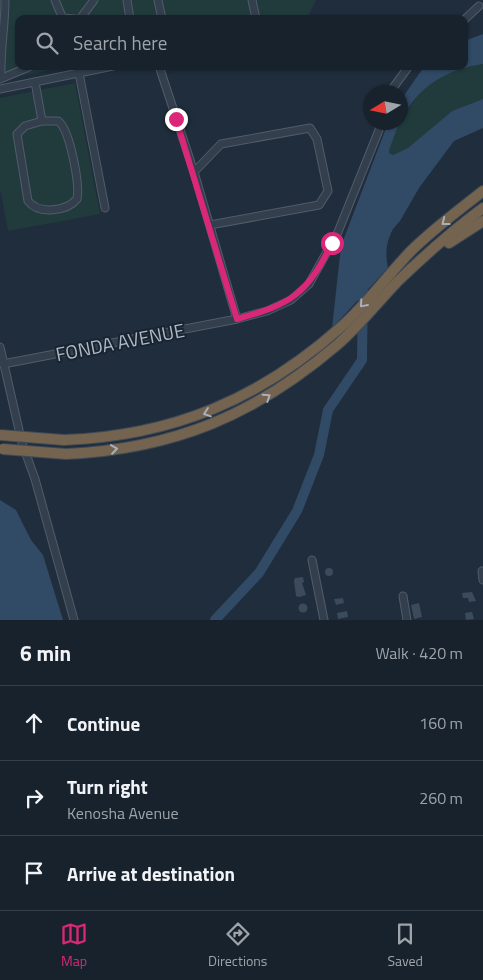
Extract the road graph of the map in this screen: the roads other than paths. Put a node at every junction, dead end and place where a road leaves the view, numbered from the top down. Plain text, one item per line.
1 (5, 0) edge
2 (55, 0) edge
3 (85, 0) edge
4 (94, 0) edge
5 (127, 0) edge
6 (158, 0) edge
7 (252, 0) edge
8 (479, 6) dead end
9 (86, 10) junction
10 (62, 15) edge
11 (83, 15) edge
12 (87, 15) edge
13 (129, 15) edge
14 (161, 15) edge
15 (255, 15) edge
16 (468, 16) edge
17 (21, 70) edge
18 (94, 70) edge
19 (160, 70) edge
20 (406, 70) edge
21 (79, 73) junction
22 (0, 78) edge
23 (35, 82) junction
24 (395, 85) edge
25 (0, 88) edge
26 (42, 122) junction
27 (379, 130) edge
28 (194, 172) junction
29 (483, 192) edge
30 (105, 208) dead end
31 (483, 208) edge
32 (483, 221) edge
33 (210, 226) junction
34 (416, 264) junction
35 (237, 319) junction
36 (0, 347) edge
37 (3, 364) junction
38 (0, 434) edge
39 (1, 449) edge
40 (312, 560) dead end
41 (482, 571) dead end
42 (483, 580) edge
43 (402, 596) dead end
44 (74, 620) edge
45 (324, 620) edge
46 (407, 620) edge

1 - 22 street
2 - 10 street
3 - 9 street
4 - 9 street
5 - 13 street
6 - 14 street
7 - 15 street
8 - 16 street
9 - 11 street
9 - 12 street
17 - 22 street
18 - 21 street
19 - 28 street
20 - 24 street
21 - 23 street
21 - 30 street
23 - 25 street
23 - 26 street
26 - 26 street
27 - 35 street, FONDA AVENUE
28 - 33 street
28 - 33 street
29 -> 38 highway, bridge
31 - 34 highway
32 - 34 highway
33 - 35 street
39 -> 34 highway, bridge
35 - 37 street, FONDA AVENUE
36 - 37 street
37 - 44 street
40 - 45 street
41 - 42 street
43 - 46 street

